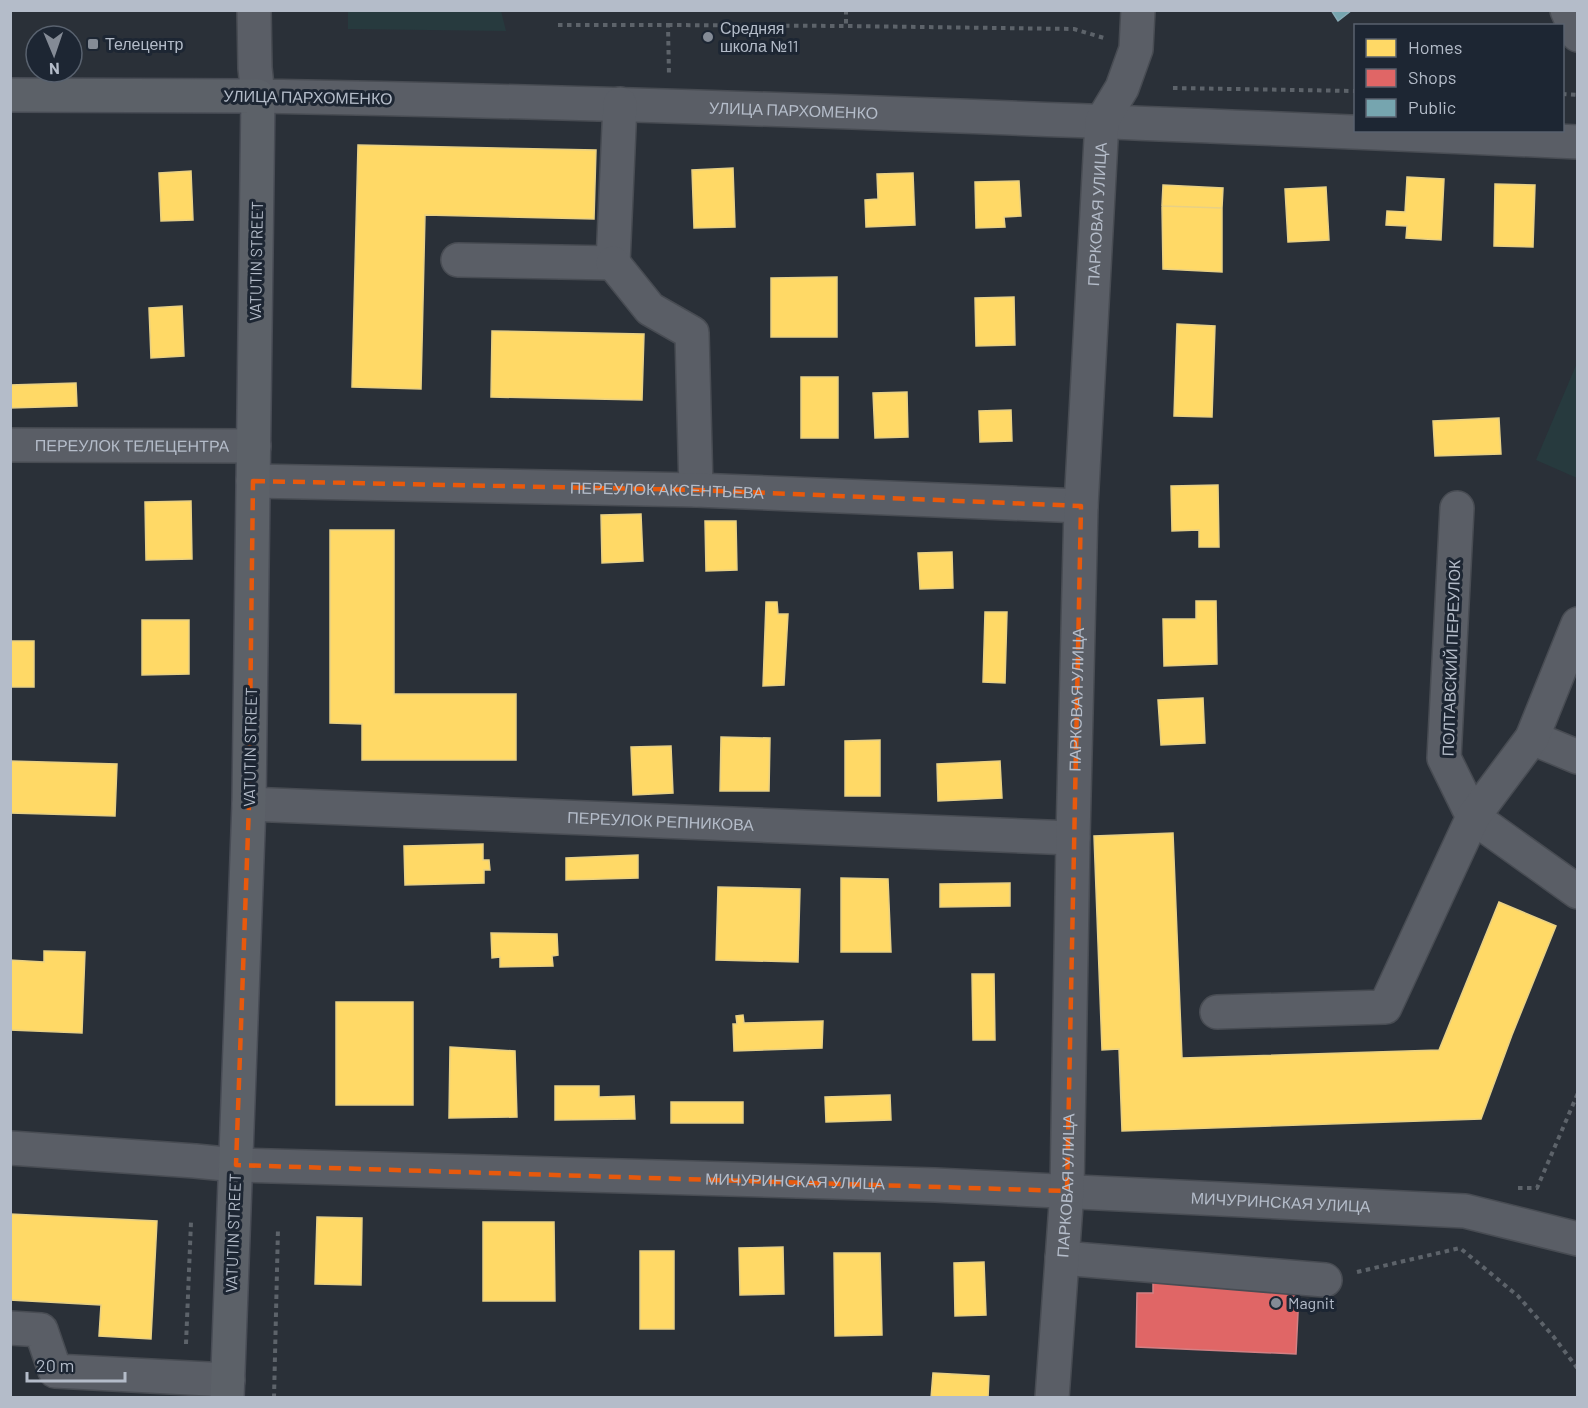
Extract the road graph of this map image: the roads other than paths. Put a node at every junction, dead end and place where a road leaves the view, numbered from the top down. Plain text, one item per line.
1 (254, 10) edge
2 (1138, 10) edge
3 (1567, 10) edge
4 (1578, 35) edge
5 (10, 95) edge
6 (258, 96) junction
7 (620, 104) junction
8 (1102, 121) junction
9 (1578, 142) edge
10 (458, 260) dead end
11 (613, 263) junction
12 (10, 445) edge
13 (254, 446) junction
14 (253, 481) junction
15 (696, 490) junction
16 (1081, 506) junction
17 (1456, 508) dead end
18 (1578, 624) edge
19 (1532, 738) junction
20 (1578, 758) edge
21 (249, 804) junction
22 (1473, 817) junction
23 (1072, 838) junction
24 (1578, 892) edge
25 (1216, 1012) dead end
26 (10, 1149) edge
27 (236, 1165) junction
28 (1067, 1191) junction
29 (1578, 1239) edge
30 (1062, 1258) junction
31 (1325, 1280) road end
32 (10, 1328) edge
33 (55, 1384) edge
34 (227, 1389) edge
35 (1052, 1398) edge

1 - 6 street
2 - 8 street, ПАРКОВАЯ УЛИЦА
3 - 4 street
5 - 6 main road, УЛИЦА ПАРХОМЕНКО
6 - 7 street, УЛИЦА ПАРХОМЕНКО
6 - 13 main road, VATUTIN STREET
7 - 8 street, УЛИЦА ПАРХОМЕНКО
7 - 11 street
8 - 9 street, УЛИЦА ПАРХОМЕНКО
8 - 16 street, ПАРКОВАЯ УЛИЦА
10 - 11 street
11 - 15 street
12 - 13 street, ПЕРЕУЛОК ТЕЛЕЦЕНТРА
13 - 14 main road, VATUTIN STREET
14 - 15 street, ПЕРЕУЛОК АКСЕНТЬЕВА
14 - 21 main road, VATUTIN STREET
15 - 16 street, ПЕРЕУЛОК АКСЕНТЬЕВА
16 - 23 street, ПАРКОВАЯ УЛИЦА
17 - 22 street, ПОЛТАВСКИЙ ПЕРЕУЛОК
18 - 19 street
19 - 20 street
19 - 22 street
21 - 23 street, ПЕРЕУЛОК РЕПНИКОВА
21 - 27 main road, VATUTIN STREET
22 - 24 street, ПОЛТАВСКИЙ ПЕРЕУЛОК
22 - 25 street
23 - 28 street, ПАРКОВАЯ УЛИЦА
26 - 27 street, МИЧУРИНСКАЯ УЛИЦА
27 - 28 street, МИЧУРИНСКАЯ УЛИЦА
27 - 34 main road, VATUTIN STREET
28 - 29 street, МИЧУРИНСКАЯ УЛИЦА
28 - 30 street, ПАРКОВАЯ УЛИЦА
30 - 31 street
30 - 35 street, ПАРКОВАЯ УЛИЦА
32 - 33 street
33 - 34 street

